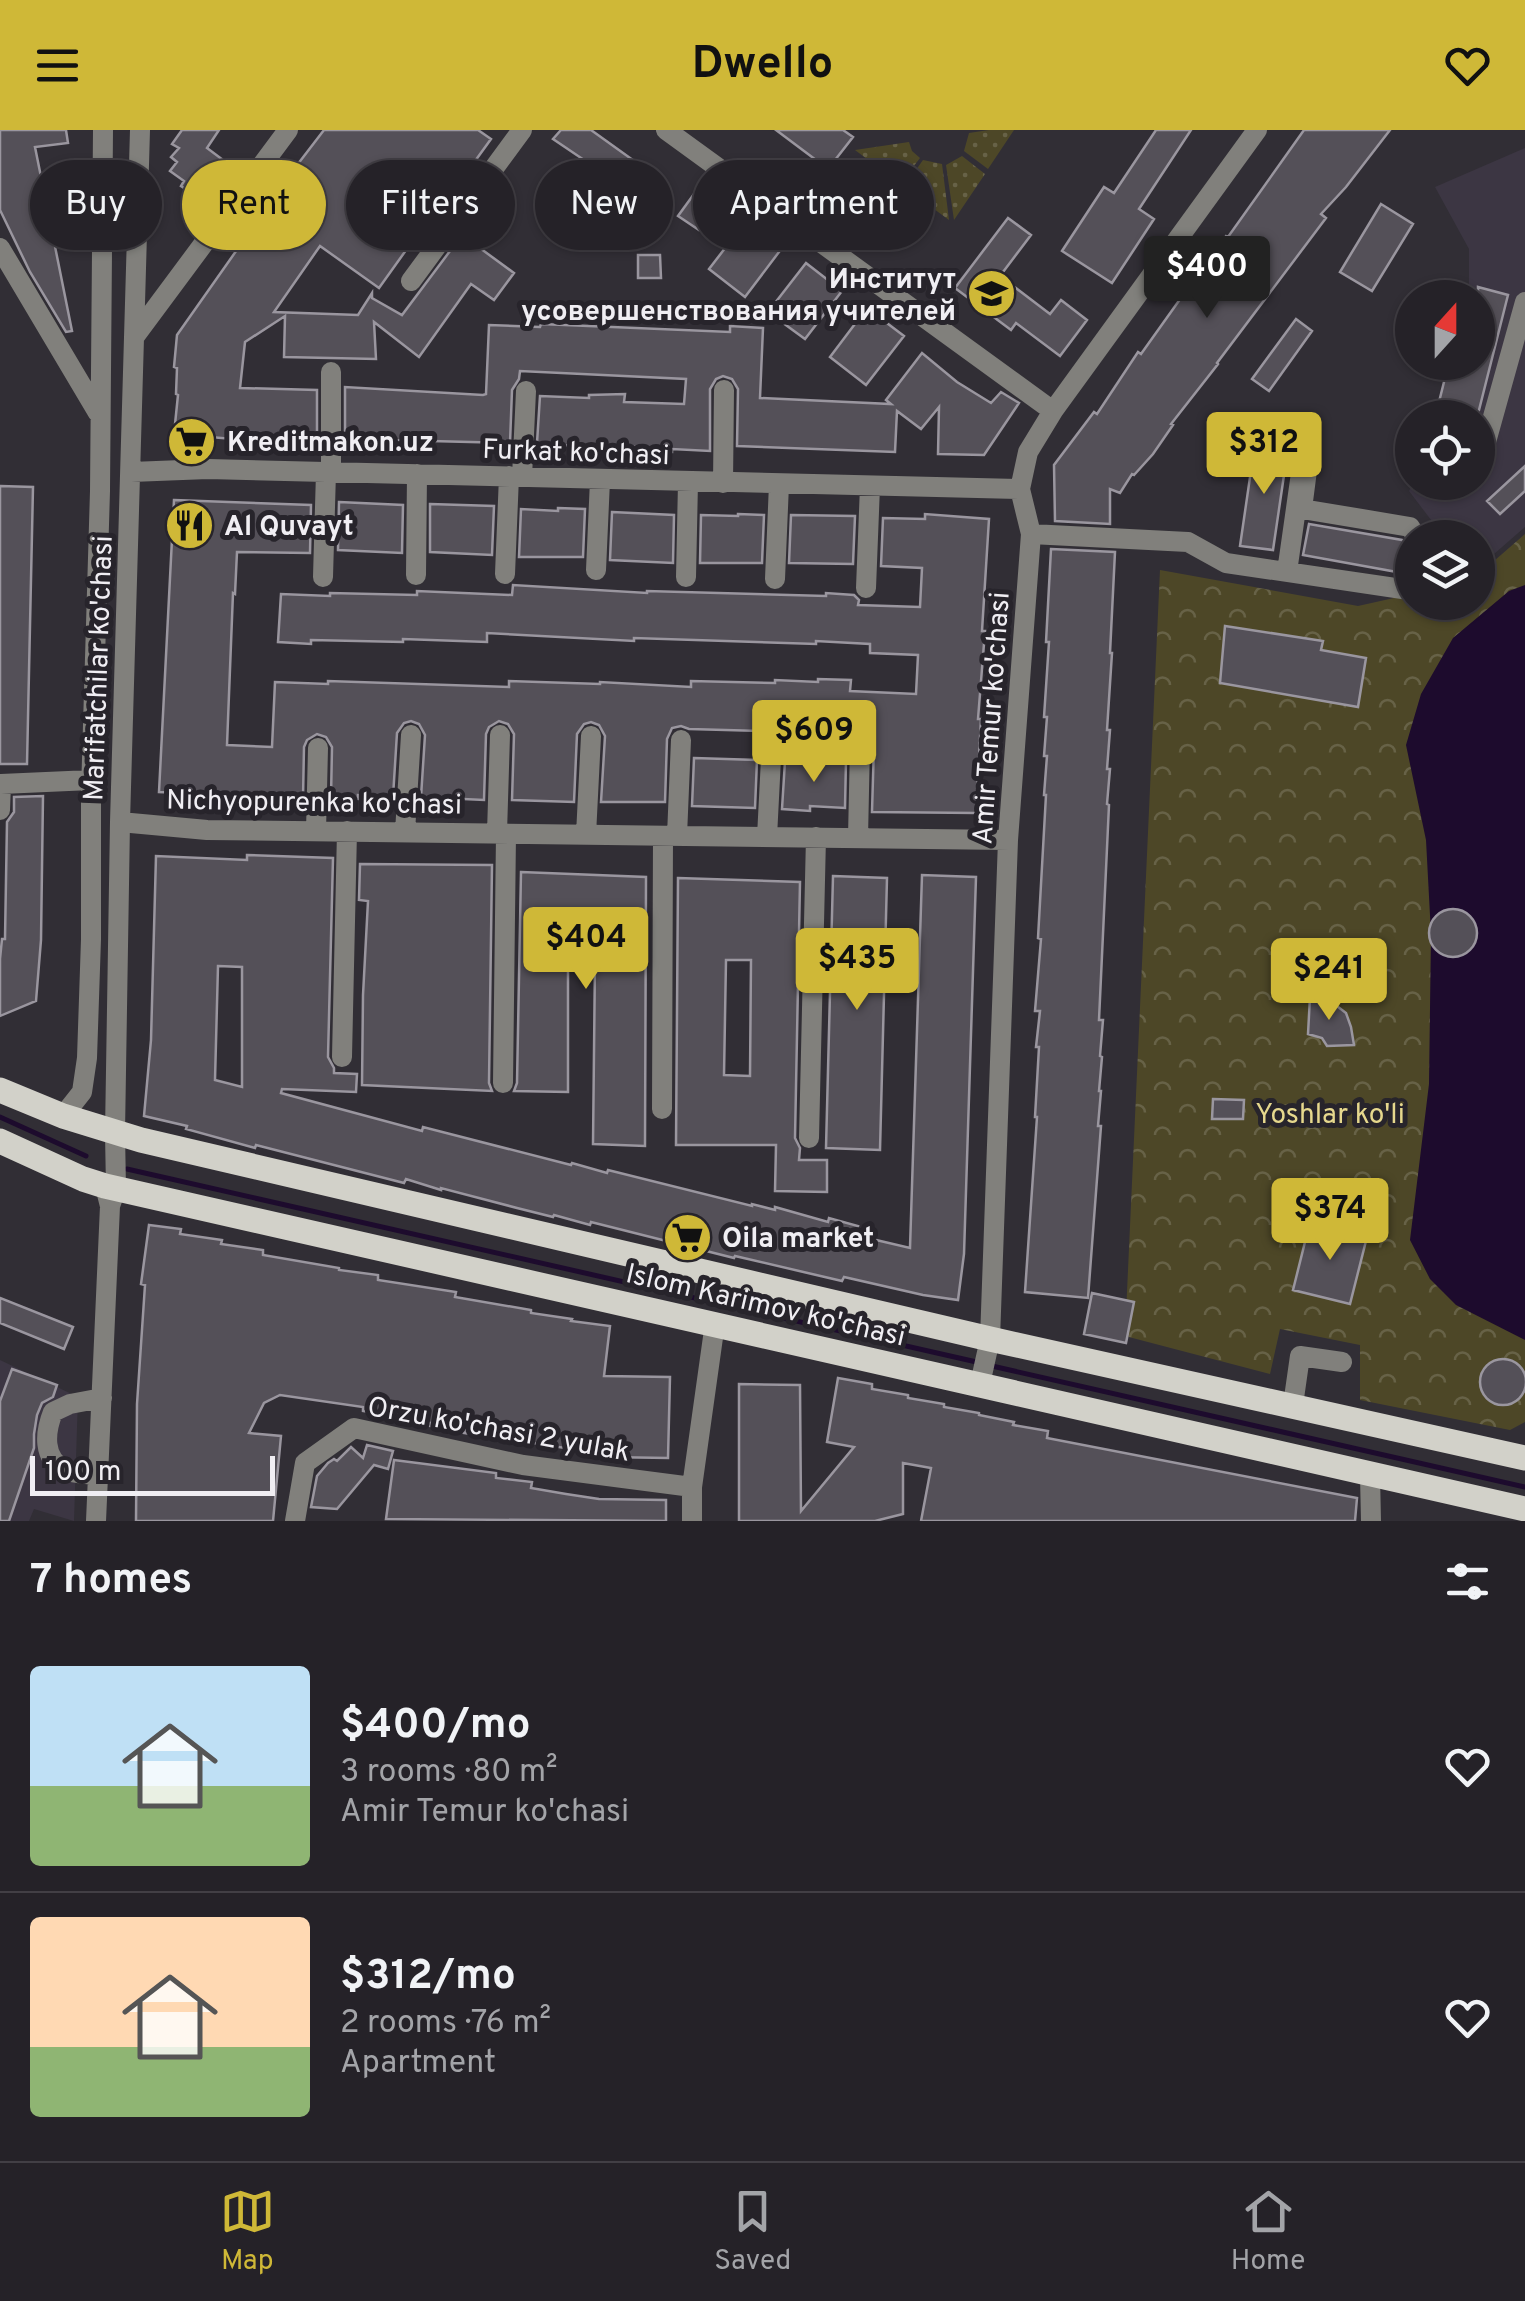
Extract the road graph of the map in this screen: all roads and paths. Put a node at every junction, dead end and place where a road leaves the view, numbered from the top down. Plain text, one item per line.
1 (103, 130) edge
2 (140, 130) edge
3 (288, 130) edge
4 (522, 130) edge
5 (666, 130) edge
6 (1256, 130) edge
7 (0, 248) edge
8 (411, 281) dead end
9 (1525, 302) edge
10 (135, 336) junction
11 (331, 372) dead end
12 (724, 390) dead end
13 (526, 391) dead end
14 (1495, 410) edge
15 (1053, 411) junction
16 (99, 414) junction
17 (131, 472) junction
18 (329, 472) junction
19 (417, 474) junction
20 (515, 477) junction
21 (600, 480) junction
22 (688, 482) junction
23 (723, 483) junction
24 (778, 484) junction
25 (870, 486) junction
26 (1020, 489) junction
27 (1395, 524) edge
28 (1031, 534) junction
29 (596, 570) dead end
30 (1286, 572) junction
31 (505, 574) dead end
32 (323, 576) dead end
33 (416, 576) dead end
34 (686, 578) dead end
35 (775, 579) dead end
36 (866, 588) dead end
37 (1395, 588) edge
38 (410, 735) dead end
39 (500, 735) dead end
40 (591, 736) dead end
41 (772, 739) dead end
42 (681, 740) dead end
43 (860, 744) dead end
44 (318, 748) dead end
45 (92, 780) junction
46 (1, 783) edge
47 (0, 810) edge
48 (120, 822) junction
49 (316, 831) junction
50 (347, 832) junction
51 (405, 832) junction
52 (502, 834) junction
53 (586, 834) junction
54 (670, 836) junction
55 (767, 837) junction
56 (816, 838) junction
57 (858, 838) junction
58 (1008, 840) junction
59 (342, 1056) dead end
60 (503, 1083) dead end
61 (0, 1090) edge
62 (662, 1109) dead end
63 (63, 1116) junction
64 (115, 1132) junction
65 (810, 1138) dead end
66 (0, 1141) edge
67 (110, 1194) junction
68 (715, 1323) junction
69 (990, 1339) junction
70 (1342, 1362) dead end
71 (980, 1384) junction
72 (102, 1398) junction
73 (1293, 1406) junction
74 (1525, 1458) edge
75 (98, 1475) junction
76 (1370, 1475) junction
77 (692, 1487) junction
78 (1525, 1508) edge
79 (96, 1521) edge
80 (295, 1521) edge
81 (692, 1521) edge
82 (1371, 1521) edge

1 - 16 street, Marifatchilar ko'chasi
2 - 10 street, Marifatchilar ko'chasi
3 - 10 street
4 - 8 street
5 - 15 street
6 - 15 street
7 - 16 street
9 - 14 street
10 - 17 street, Marifatchilar ko'chasi
11 - 18 street
12 - 23 street
13 - 20 street
15 - 26 street
16 - 45 street, Marifatchilar ko'chasi
17 - 18 street, Furkat ko'chasi
17 - 48 street, Marifatchilar ko'chasi
18 - 19 street, Furkat ko'chasi
18 - 32 street
19 - 20 street, Furkat ko'chasi
19 - 33 street
20 - 21 street, Furkat ko'chasi
20 - 31 street
21 - 22 street, Furkat ko'chasi
21 - 29 street
22 - 23 street, Furkat ko'chasi
22 - 34 street
23 - 24 street, Furkat ko'chasi
24 - 25 street, Furkat ko'chasi
24 - 35 street
25 - 26 street, Furkat ko'chasi
25 - 36 street
26 - 28 street, Amir Temur ko'chasi
27 - 30 street
28 - 30 street
28 - 58 street, Amir Temur ko'chasi
30 - 37 street
38 - 51 street
39 - 52 street
40 - 53 street
41 - 55 street
42 - 54 street
43 - 57 street
44 - 49 street
45 - 46 street
45 - 63 street, Marifatchilar ko'chasi
46 - 47 street
48 - 49 street, Nichyopurenka ko'chasi
48 - 64 street, Marifatchilar ko'chasi
49 - 50 street, Nichyopurenka ko'chasi
50 - 51 street, Nichyopurenka ko'chasi
50 - 59 street
51 - 52 street, Nichyopurenka ko'chasi
52 - 53 street, Nichyopurenka ko'chasi
52 - 60 street
53 - 54 street, Nichyopurenka ko'chasi
54 - 55 street, Nichyopurenka ko'chasi
54 - 62 street
55 - 56 street, Nichyopurenka ko'chasi
56 - 57 street, Nichyopurenka ko'chasi
56 - 65 street
57 - 58 street, Nichyopurenka ko'chasi
58 - 69 street, Amir Temur ko'chasi
61 - 63 main road, Islom Karimov ko'chasi
63 - 64 main road, Islom Karimov ko'chasi
64 - 67 street, Marifatchilar ko'chasi
64 - 69 main road, Islom Karimov ko'chasi
66 - 67 main road, Islom Karimov ko'chasi
67 - 68 main road, Islom Karimov ko'chasi
67 - 72 street, Marifatchilar ko'chasi
68 - 71 main road, Islom Karimov ko'chasi
68 - 77 street
69 - 71 street, Amir Temur ko'chasi
69 - 73 main road, Islom Karimov ko'chasi
70 - 73 street
71 - 76 main road, Islom Karimov ko'chasi
72 - 75 street, Marifatchilar ko'chasi
72 - 75 street
73 - 74 main road, Islom Karimov ko'chasi
75 - 79 street, Marifatchilar ko'chasi
76 - 78 main road, Islom Karimov ko'chasi
76 - 82 street
77 - 80 street, Orzu ko'chasi 2 yulak
77 - 81 street

